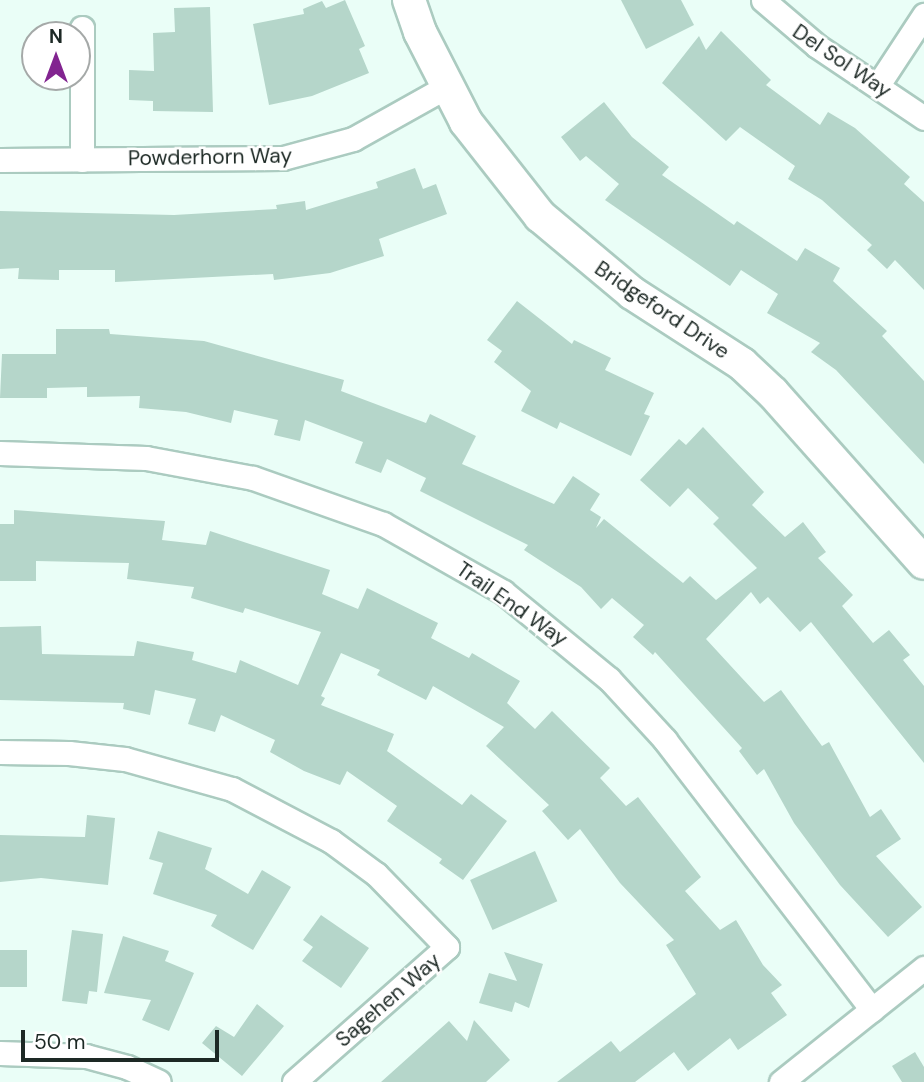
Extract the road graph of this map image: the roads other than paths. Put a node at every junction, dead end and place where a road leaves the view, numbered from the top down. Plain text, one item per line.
1 (409, 0) edge
2 (764, 0) edge
3 (924, 15) edge
4 (878, 85) junction
5 (446, 86) junction
6 (82, 91) edge
7 (924, 118) edge
8 (0, 160) edge
9 (82, 160) junction
10 (0, 453) edge
11 (924, 563) edge
12 (0, 752) edge
13 (924, 968) edge
14 (872, 1010) junction
15 (0, 1053) edge
16 (159, 1082) edge
17 (295, 1082) edge
18 (781, 1082) edge

1 - 5 street, Bridgeford Drive
2 - 4 street, Del Sol Way
3 - 4 street
4 - 7 street, Del Sol Way
5 - 9 street, Powderhorn Way
5 - 11 street, Bridgeford Drive
6 - 9 street
8 - 9 street, Powderhorn Way
10 - 14 street, Trail End Way
12 - 17 street, Sagehen Way
13 - 14 street
14 - 18 street
15 - 16 street

